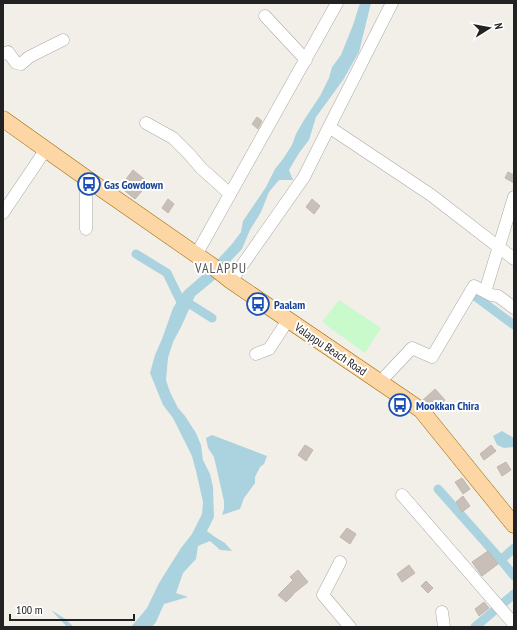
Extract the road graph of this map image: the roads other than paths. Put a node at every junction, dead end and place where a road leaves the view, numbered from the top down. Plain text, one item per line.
1 (392, 3) edge
2 (334, 5) edge
3 (265, 16) dead end
4 (63, 40) dead end
5 (3, 54) edge
6 (306, 60) junction
7 (3, 119) edge
8 (146, 123) dead end
9 (329, 127) junction
10 (46, 149) junction
11 (86, 178) junction
12 (230, 194) junction
13 (514, 197) edge
14 (3, 214) edge
15 (86, 229) dead end
16 (498, 247) junction
17 (196, 255) junction
18 (514, 259) edge
19 (222, 273) junction
20 (485, 292) junction
21 (514, 308) edge
22 (288, 320) junction
23 (256, 354) dead end
24 (380, 382) junction
25 (402, 495) dead end
26 (514, 525) edge
27 (340, 562) dead end
28 (442, 612) dead end
29 (514, 624) edge
30 (350, 627) edge
31 (444, 627) edge

1 - 9 street
2 - 6 street
3 - 6 street
4 - 5 street
6 - 12 street
7 - 10 main road, Valappu Beach Road
8 - 12 street
9 - 16 street
9 - 19 street
10 - 11 main road, Valappu Beach Road
10 - 14 street
11 - 15 street
11 - 17 main road, Valappu Beach Road
12 - 17 street
13 - 16 street
16 - 18 street
16 - 20 street
17 - 19 main road, Valappu Beach Road
19 - 22 main road, Valappu Beach Road
20 - 21 street
20 - 24 street
22 - 23 street
22 - 24 main road, Valappu Beach Road
24 - 26 main road, Valappu Beach Road
25 - 29 street
27 - 30 street
28 - 31 street

